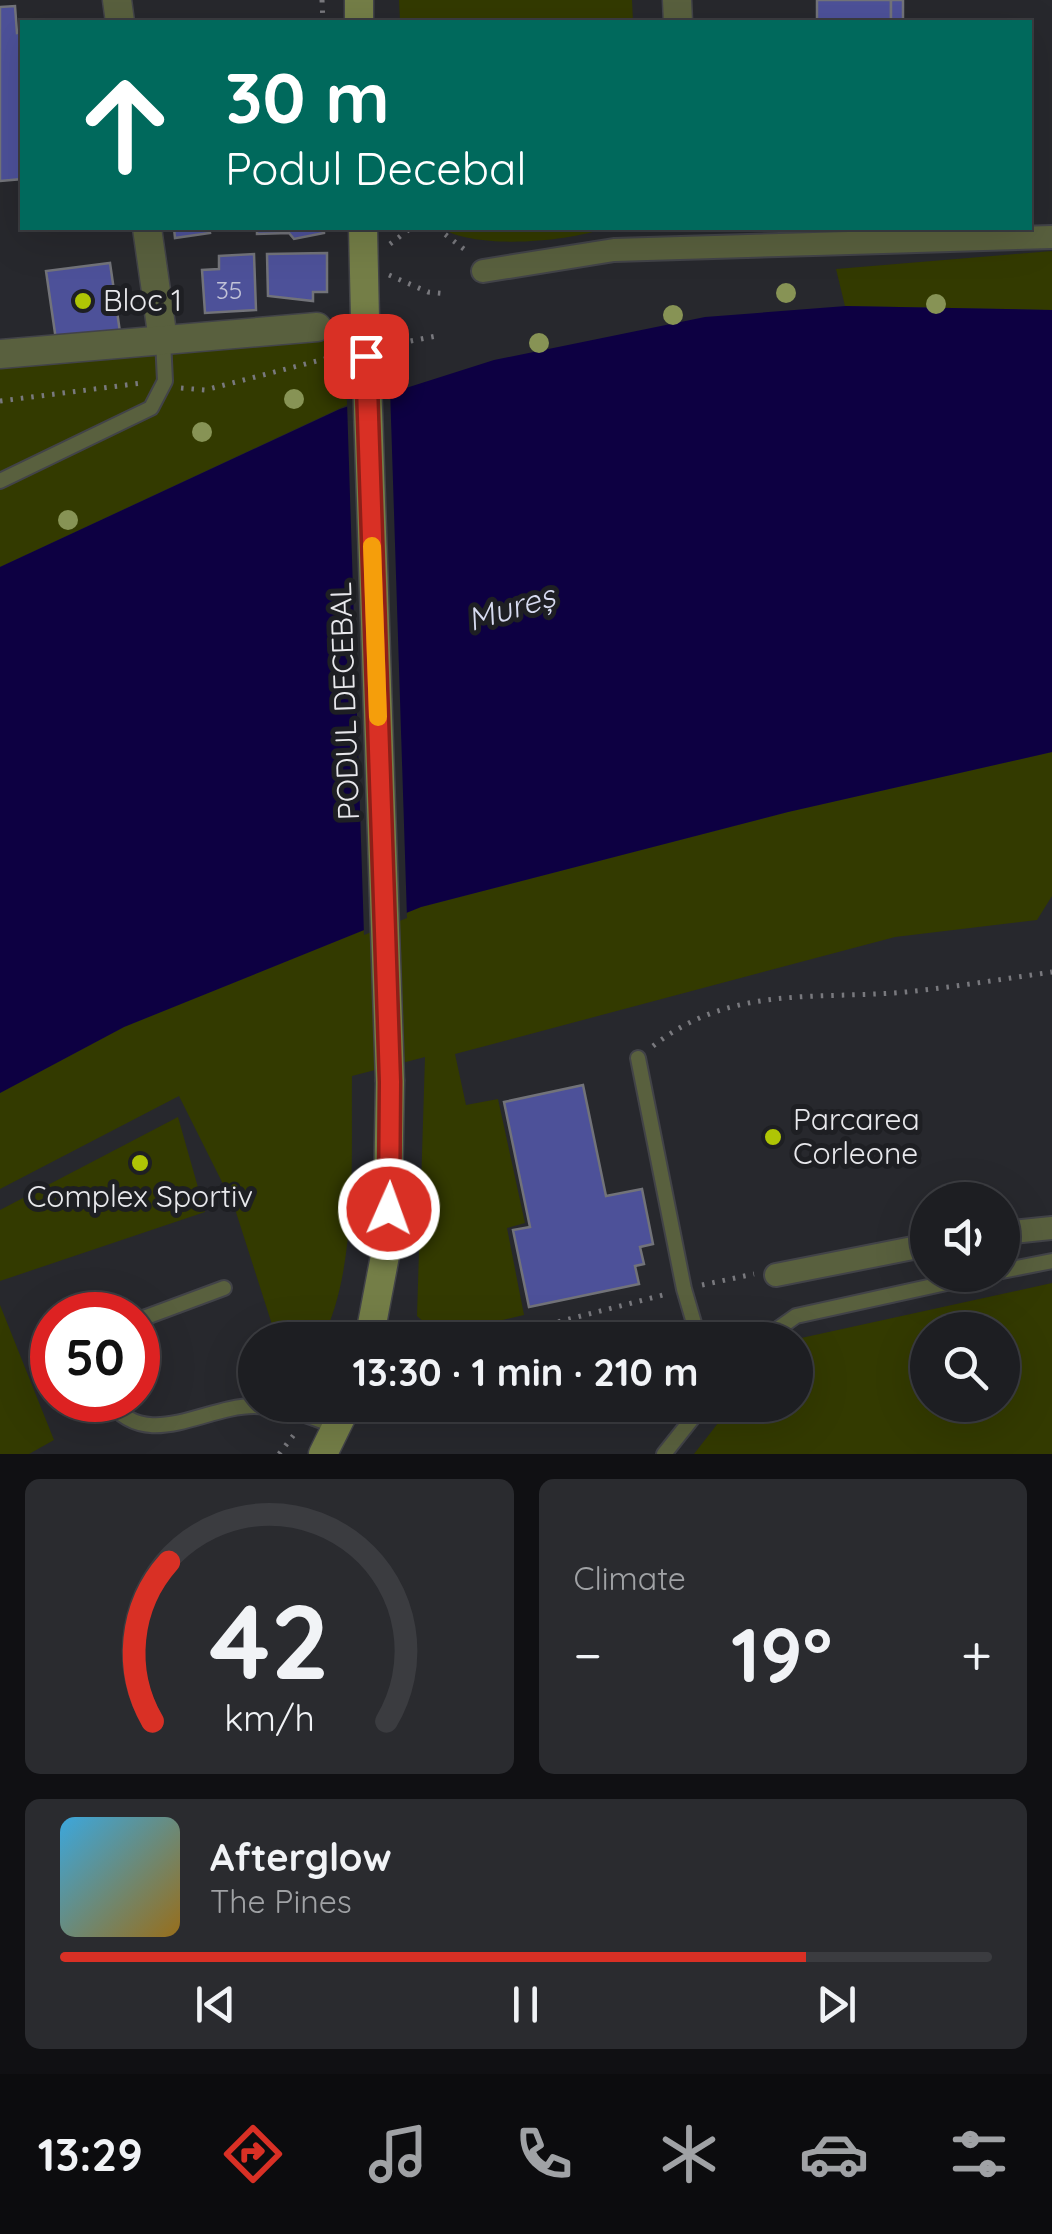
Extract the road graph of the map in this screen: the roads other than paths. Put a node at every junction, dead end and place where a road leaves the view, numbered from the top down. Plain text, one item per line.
1 (147, 230) edge
2 (363, 230) edge
3 (1052, 237) edge
4 (483, 270) road end
5 (318, 327) dead end
6 (163, 340) junction
7 (0, 354) edge
8 (0, 481) edge
9 (638, 1058) road end
10 (1052, 1228) edge
11 (1020, 1231) edge
12 (910, 1249) edge
13 (1052, 1261) edge
14 (1020, 1267) edge
15 (776, 1275) road end
16 (224, 1288) dead end
17 (910, 1291) edge
18 (160, 1312) edge
19 (380, 1322) edge
20 (694, 1322) edge
21 (788, 1322) edge
22 (238, 1409) edge
23 (133, 1422) edge
24 (339, 1422) edge
25 (689, 1422) edge
26 (323, 1453) edge
27 (664, 1454) edge

1 - 6 street
2 - 19 main road, PODUL DECEBAL, bridge
3 - 4 street
5 - 6 street
6 - 7 street
6 - 8 lane
9 - 20 lane
10 - 11 street
12 - 15 street
13 - 14 lane
16 - 18 lane
17 - 21 lane
22 - 23 lane
24 - 26 main road
25 - 27 lane

